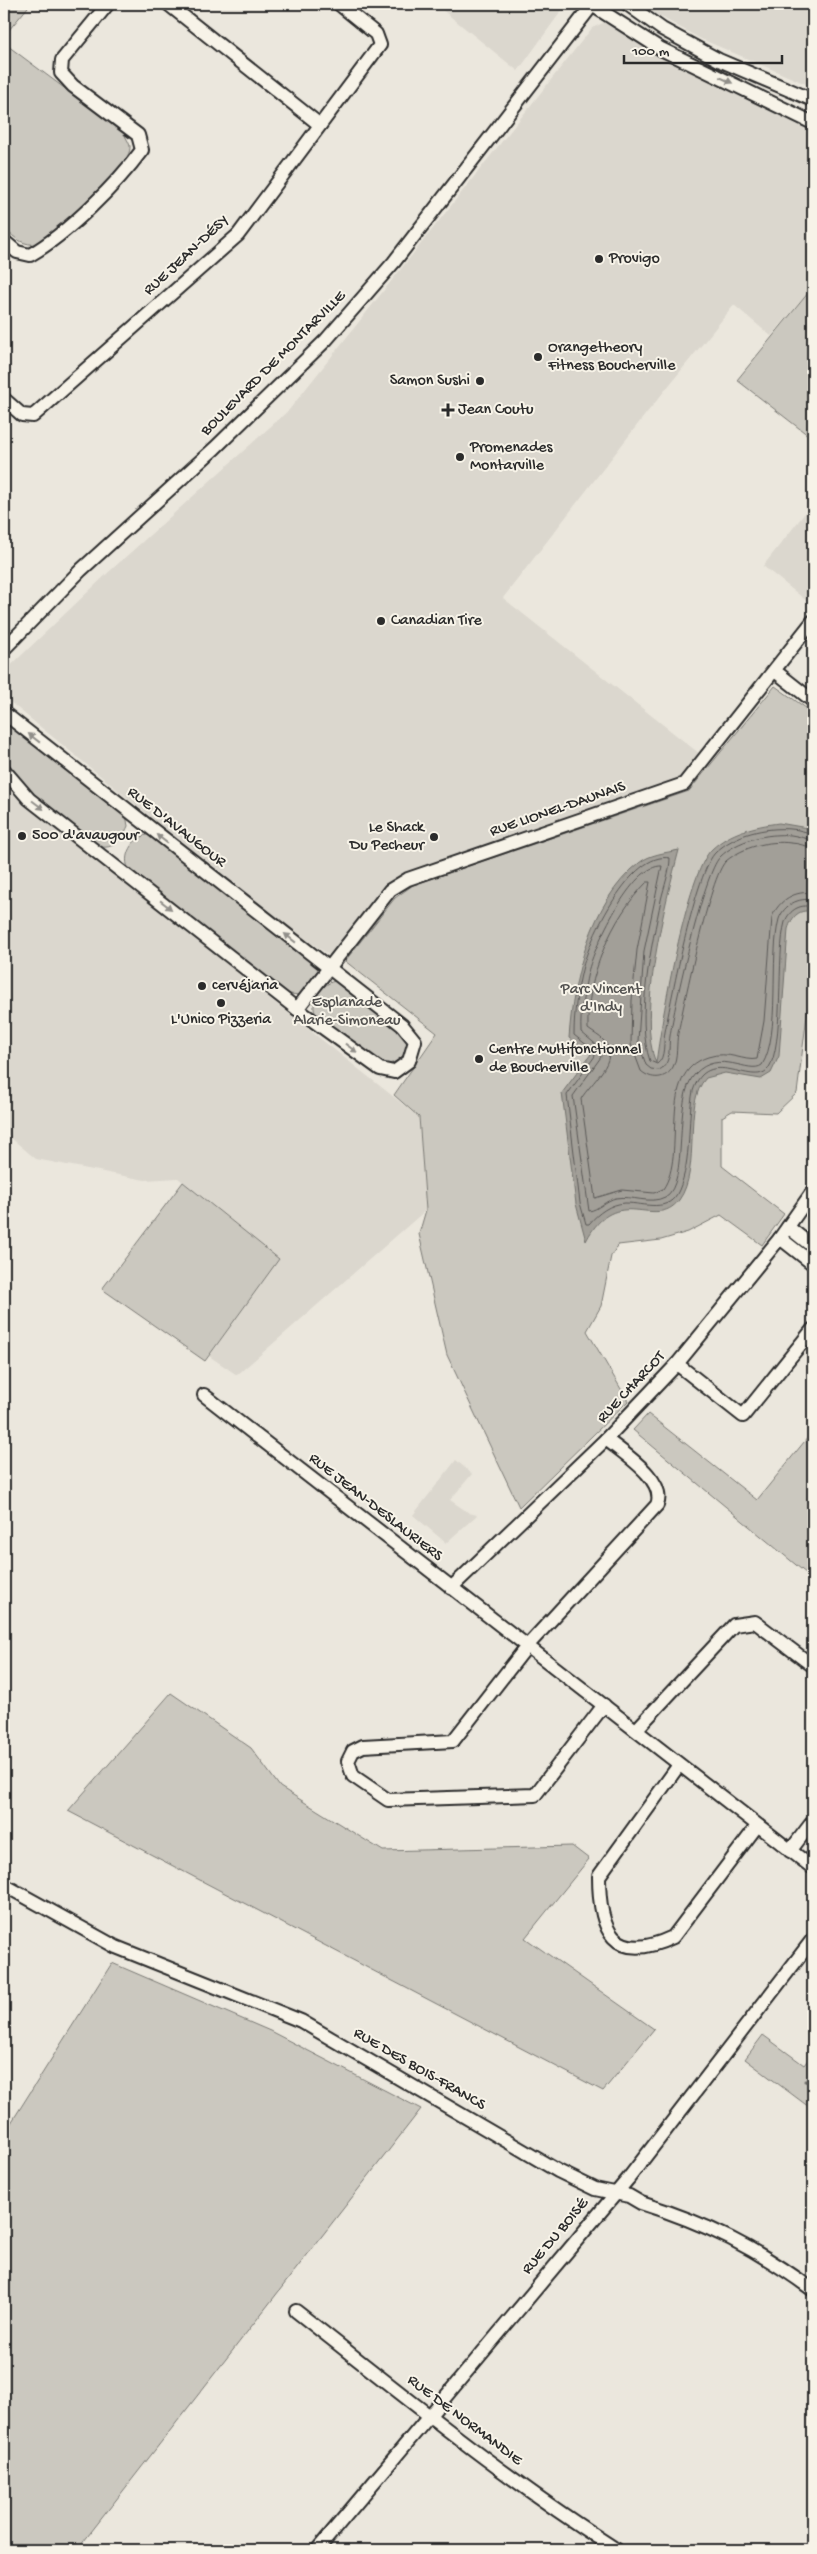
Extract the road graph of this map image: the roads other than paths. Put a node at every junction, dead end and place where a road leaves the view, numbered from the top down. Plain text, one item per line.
1 (108, 4) edge
2 (168, 4) edge
3 (339, 4) edge
4 (592, 4) edge
5 (627, 4) edge
6 (813, 100) edge
7 (813, 123) edge
8 (320, 125) junction
9 (4, 241) edge
10 (4, 399) edge
11 (813, 621) edge
12 (4, 649) edge
13 (775, 671) junction
14 (813, 701) edge
15 (4, 713) edge
16 (4, 770) edge
17 (328, 968) junction
18 (297, 1009) junction
19 (813, 1191) edge
20 (788, 1227) junction
21 (780, 1238) junction
22 (813, 1247) edge
23 (813, 1264) edge
24 (813, 1329) edge
25 (677, 1364) junction
26 (204, 1395) dead end
27 (606, 1439) junction
28 (451, 1588) junction
29 (528, 1645) junction
30 (813, 1666) edge
31 (604, 1705) junction
32 (636, 1730) junction
33 (680, 1765) junction
34 (813, 1821) edge
35 (757, 1826) junction
36 (790, 1851) junction
37 (813, 1868) edge
38 (4, 1885) edge
39 (813, 1939) edge
40 (615, 2193) junction
41 (813, 2290) edge
42 (296, 2311) dead end
43 (429, 2416) junction
44 (317, 2550) edge
45 (618, 2550) edge

1 - 9 street
2 - 8 street
3 - 8 street, RUE JEAN-DÉSY
4 -> 7 street
4 - 12 street, BOULEVARD DE MONTARVILLE
5 - 6 street
8 - 10 street, RUE JEAN-DÉSY
11 - 13 street, RUE LIONEL-DAUNAIS
13 - 14 street
13 - 17 street, RUE LIONEL-DAUNAIS
17 -> 15 street, RUE D'AVAUGOUR
16 -> 18 street
17 - 18 street, RUE LIONEL-DAUNAIS
18 -> 17 street, RUE D'AVAUGOUR
19 - 20 street, RUE CHARCOT
20 - 21 street, RUE CHARCOT
20 - 22 street
21 - 23 street
21 - 25 street, RUE CHARCOT
24 - 25 street
25 - 27 street, RUE CHARCOT
26 - 28 street, RUE JEAN-DESLAURIERS
27 - 28 street, RUE CHARCOT
27 - 29 street
28 - 29 street, RUE JEAN-DESLAURIERS
29 - 31 street, RUE JEAN-DESLAURIERS
29 - 31 street
30 - 32 street
31 - 32 street, RUE JEAN-DESLAURIERS
32 - 33 street, RUE JEAN-DESLAURIERS
33 - 35 street, RUE JEAN-DESLAURIERS
33 - 35 street
34 - 36 street
35 - 36 street, RUE JEAN-DESLAURIERS
36 - 37 street, RUE JEAN-DESLAURIERS
38 - 40 street, RUE DES BOIS-FRANCS
39 - 40 street, RUE DU BOISÉ
40 - 41 street, RUE DES BOIS-FRANCS
40 - 43 street, RUE DU BOISÉ
42 - 43 street, RUE DE NORMANDIE
43 - 44 street, RUE DU BOISÉ
43 - 45 street, RUE DE NORMANDIE

